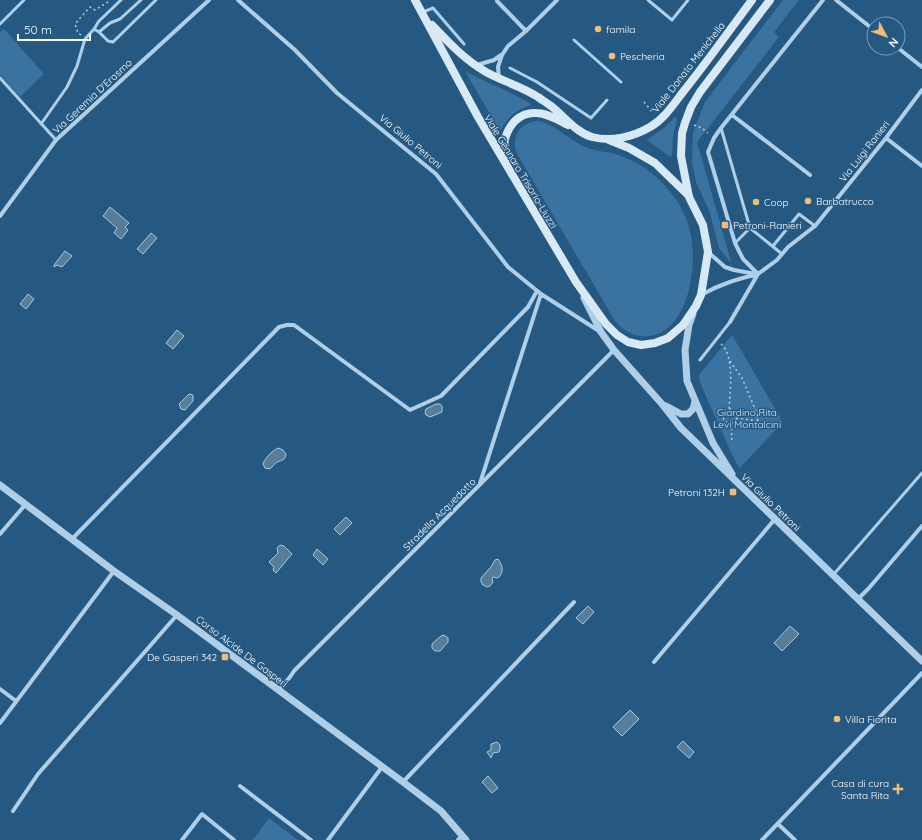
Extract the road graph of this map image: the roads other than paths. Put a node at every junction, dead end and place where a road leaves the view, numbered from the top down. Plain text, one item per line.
1 (24, 0) edge
2 (121, 0) edge
3 (141, 0) edge
4 (156, 0) edge
5 (209, 0) edge
6 (238, 0) edge
7 (415, 0) edge
8 (558, 0) edge
9 (648, 0) edge
10 (688, 0) edge
11 (752, 0) edge
12 (770, 0) edge
13 (822, 0) edge
14 (836, 0) edge
15 (497, 1) edge
16 (422, 13) junction
17 (427, 20) junction
18 (0, 24) edge
19 (866, 24) edge
20 (94, 29) junction
21 (526, 31) junction
22 (99, 32) junction
23 (574, 40) dead end
24 (464, 44) dead end
25 (502, 54) junction
26 (906, 54) edge
27 (476, 66) junction
28 (922, 67) edge
29 (510, 68) dead end
30 (0, 78) edge
31 (499, 79) junction
32 (621, 82) dead end
33 (922, 90) edge
34 (607, 100) dead end
35 (732, 115) junction
36 (41, 124) junction
37 (721, 128) junction
38 (577, 130) junction
39 (886, 138) junction
40 (607, 139) junction
41 (56, 140) junction
42 (922, 166) edge
43 (810, 175) dead end
44 (514, 178) junction
45 (689, 197) junction
46 (0, 216) edge
47 (815, 226) junction
48 (750, 228) junction
49 (735, 243) junction
50 (773, 246) junction
51 (708, 252) junction
52 (782, 254) junction
53 (758, 274) junction
54 (576, 282) junction
55 (539, 292) junction
56 (701, 295) junction
57 (696, 306) junction
58 (730, 322) joint
59 (601, 332) junction
60 (614, 350) junction
61 (700, 360) dead end
62 (695, 401) junction
63 (662, 404) junction
64 (922, 473) edge
65 (737, 482) junction
66 (0, 485) edge
67 (479, 486) junction
68 (25, 505) junction
69 (775, 519) junction
70 (922, 526) edge
71 (0, 534) edge
72 (72, 539) junction
73 (114, 571) junction
74 (833, 576) junction
75 (858, 599) junction
76 (574, 602) dead end
77 (177, 616) junction
78 (922, 660) edge
79 (654, 662) dead end
80 (922, 673) edge
81 (0, 689) edge
82 (278, 691) junction
83 (16, 701) junction
84 (0, 723) edge
85 (382, 767) junction
86 (403, 782) junction
87 (240, 786) dead end
88 (13, 811) dead end
89 (778, 824) junction
90 (462, 838) edge
91 (182, 840) edge
92 (234, 840) edge
93 (311, 840) edge
94 (328, 840) edge
95 (762, 840) edge
96 (795, 840) edge

1 - 18 lane
2 - 20 lane
3 - 22 lane
4 - 22 lane
5 - 41 street, Via Geremia D'Erasmo
6 - 55 street, Via Giulio Petroni
7 - 16 main road, Viale Gennaro Trisorio-Liuzzi
8 - 21 street
9 - 10 lane
11 - 40 main road, Viale Donato Menichella
12 - 45 main road, Viale Donato Menichella
13 - 35 street
14 - 19 street
15 - 21 street
16 - 17 main road, Viale Gennaro Trisorio-Liuzzi
16 - 24 lane
17 - 27 main road, Viale Donato Menichella
17 - 44 main road, Viale Gennaro Trisorio-Liuzzi
20 - 22 lane
20 - 36 lane
21 - 25 street
23 - 32 lane
25 - 27 street
25 - 31 street
26 - 28 street
27 - 31 main road, Viale Donato Menichella
29 - 34 lane
30 - 36 lane
31 - 38 main road, Viale Donato Menichella
33 - 39 street, Via Luigi Ranieri
35 - 37 street
35 - 43 street
36 - 41 lane
37 - 48 lane
37 - 49 street
38 - 40 main road, Viale Donato Menichella
38 - 44 main road
39 - 42 street
39 - 47 street, Via Luigi Ranieri
40 - 45 main road, Viale Donato Menichella
41 - 46 street, Via Geremia D'Erasmo
44 - 54 main road, Viale Gennaro Trisorio-Liuzzi
45 - 51 main road, Viale Donato Menichella
47 - 50 lane
47 - 52 street, Via Luigi Ranieri
48 - 49 lane
48 - 50 lane
49 - 53 street
50 - 52 lane
51 - 53 street
51 - 56 main road, Viale Donato Menichella
52 - 53 street, Via Luigi Ranieri
53 - 56 street
53 - 58 street, Via Luigi Ranieri
54 - 57 main road
54 - 59 street, Viale Gennaro Trisorio-Liuzzi
55 - 59 street, Via Giulio Petroni
55 - 67 street
55 - 72 street
56 - 57 main road, Viale Donato Menichella
57 - 62 street, Viale Donato Menichella
58 - 61 lane
59 - 60 street, Viale Gennaro Trisorio-Liuzzi
60 - 63 street, Via Giulio Petroni
60 - 67 street, Stradella Acquedotto
62 - 63 street
62 - 65 street, Viale Donato Menichella
63 - 65 street, Via Giulio Petroni
64 - 74 lane
65 - 69 street, Via Giulio Petroni
66 - 68 street, Corso Alcide De Gasperi
67 - 82 street, Stradella Acquedotto
68 - 71 street
68 - 72 street, Corso Alcide De Gasperi
69 - 74 street, Via Giulio Petroni
69 - 79 street
70 - 75 street
72 - 73 street, Corso Alcide De Gasperi
73 - 77 street, Corso Alcide De Gasperi
73 - 83 street
74 - 75 street, Via Giulio Petroni
75 - 78 street, Via Giulio Petroni
76 - 86 street
77 - 82 street, Corso Alcide De Gasperi
77 - 88 street
80 - 89 street
81 - 83 street
82 - 85 street, Corso Alcide De Gasperi
83 - 84 street
85 - 86 street, Corso Alcide De Gasperi
85 - 94 street
86 - 90 street, Corso Alcide De Gasperi
87 - 93 street
89 - 95 street
89 - 96 street
91 - 92 street

